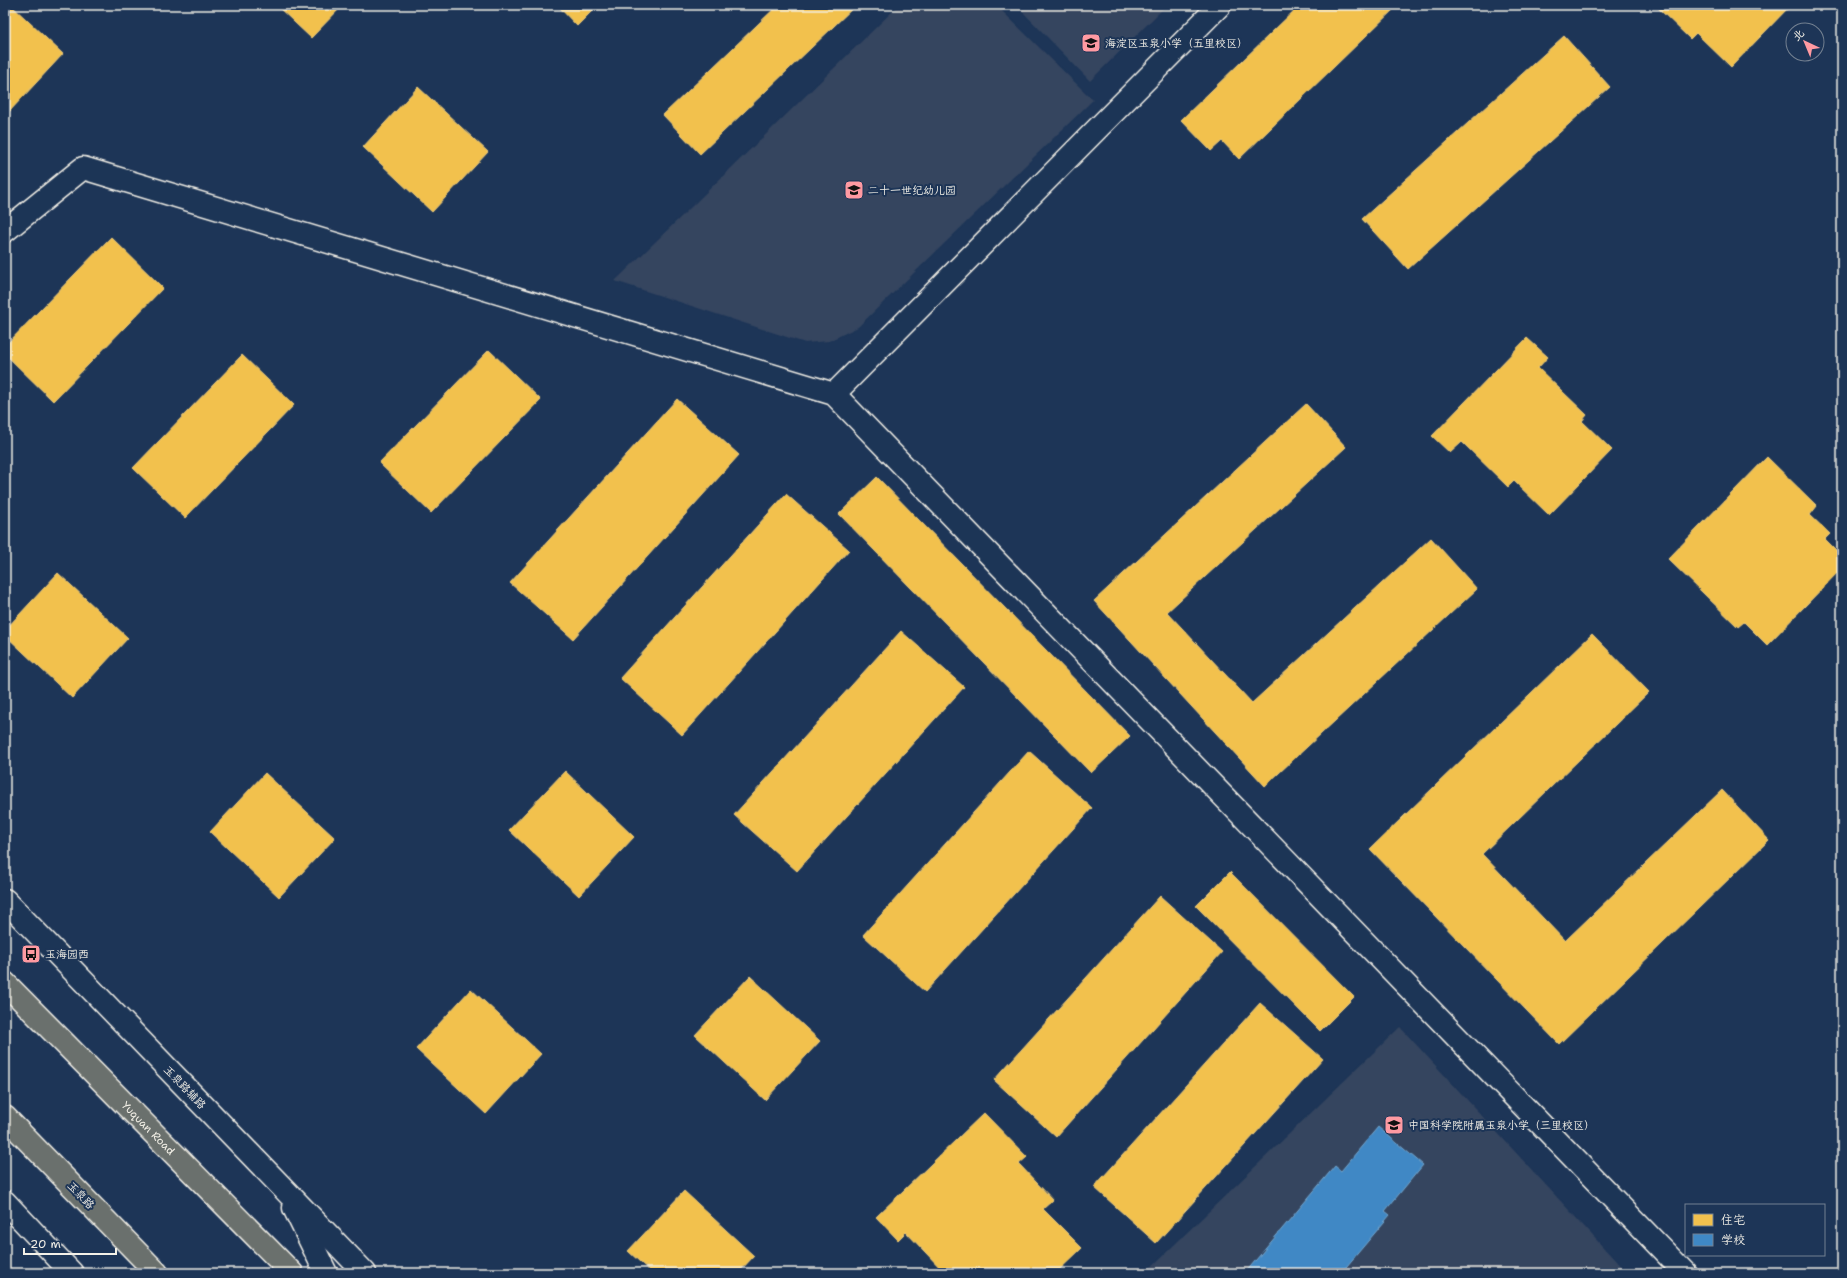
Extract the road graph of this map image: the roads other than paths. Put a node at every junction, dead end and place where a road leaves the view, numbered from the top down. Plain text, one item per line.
1 (1220, 5) edge
2 (5, 231) edge
3 (834, 394) junction
4 (5, 900) edge
5 (5, 983) edge
6 (5, 1117) edge
7 (285, 1190) junction
8 (5, 1202) edge
9 (72, 1273) edge
10 (157, 1273) edge
11 (292, 1273) edge
12 (326, 1273) edge
13 (366, 1273) edge
14 (1685, 1273) edge

1 - 3 street
2 - 3 street
3 - 14 street
4 - 7 street, 玉泉路辅路
5 - 11 main road, Yuquan Road
6 - 10 main road, 玉泉路
7 - 12 street
7 - 13 street, 玉泉路辅路
8 - 9 street

